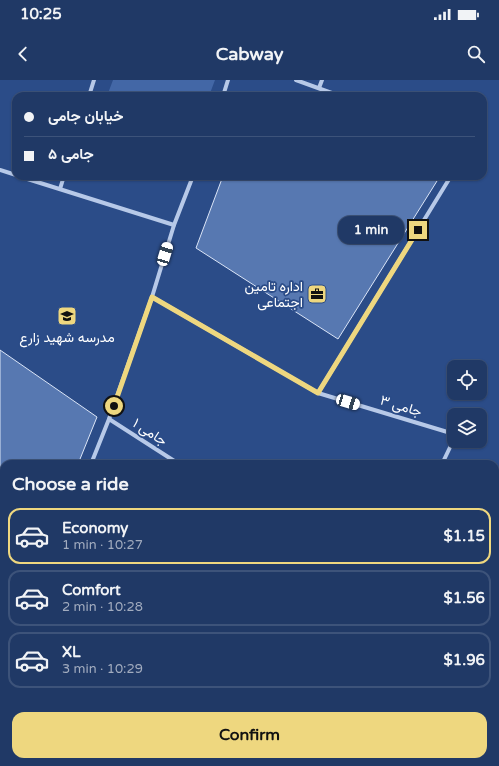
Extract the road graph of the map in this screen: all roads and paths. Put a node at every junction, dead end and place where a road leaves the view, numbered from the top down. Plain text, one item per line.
1 (94, 80) edge
2 (228, 80) edge
3 (296, 80) edge
4 (322, 80) edge
5 (319, 88) junction
6 (90, 92) edge
7 (224, 92) edge
8 (330, 92) edge
9 (0, 170) edge
10 (12, 174) edge
11 (30, 180) edge
12 (63, 180) edge
13 (191, 180) edge
14 (449, 180) edge
15 (60, 189) junction
16 (174, 225) junction
17 (152, 297) junction
18 (318, 393) junction
19 (109, 419) junction
20 (447, 432) edge
21 (450, 448) edge
22 (93, 460) edge
23 (173, 460) edge
24 (444, 460) edge

1 - 6 street
2 - 7 street
3 - 5 street
4 - 5 street
5 - 8 street
9 - 10 street
11 - 15 street
12 - 15 street
13 - 16 street
14 - 18 street
15 - 16 street
16 - 17 street
17 - 18 street, جامی ۳
17 - 19 street
18 - 20 street, جامی ۳
19 - 22 street
19 - 23 street, جامی ۱
21 - 24 street

